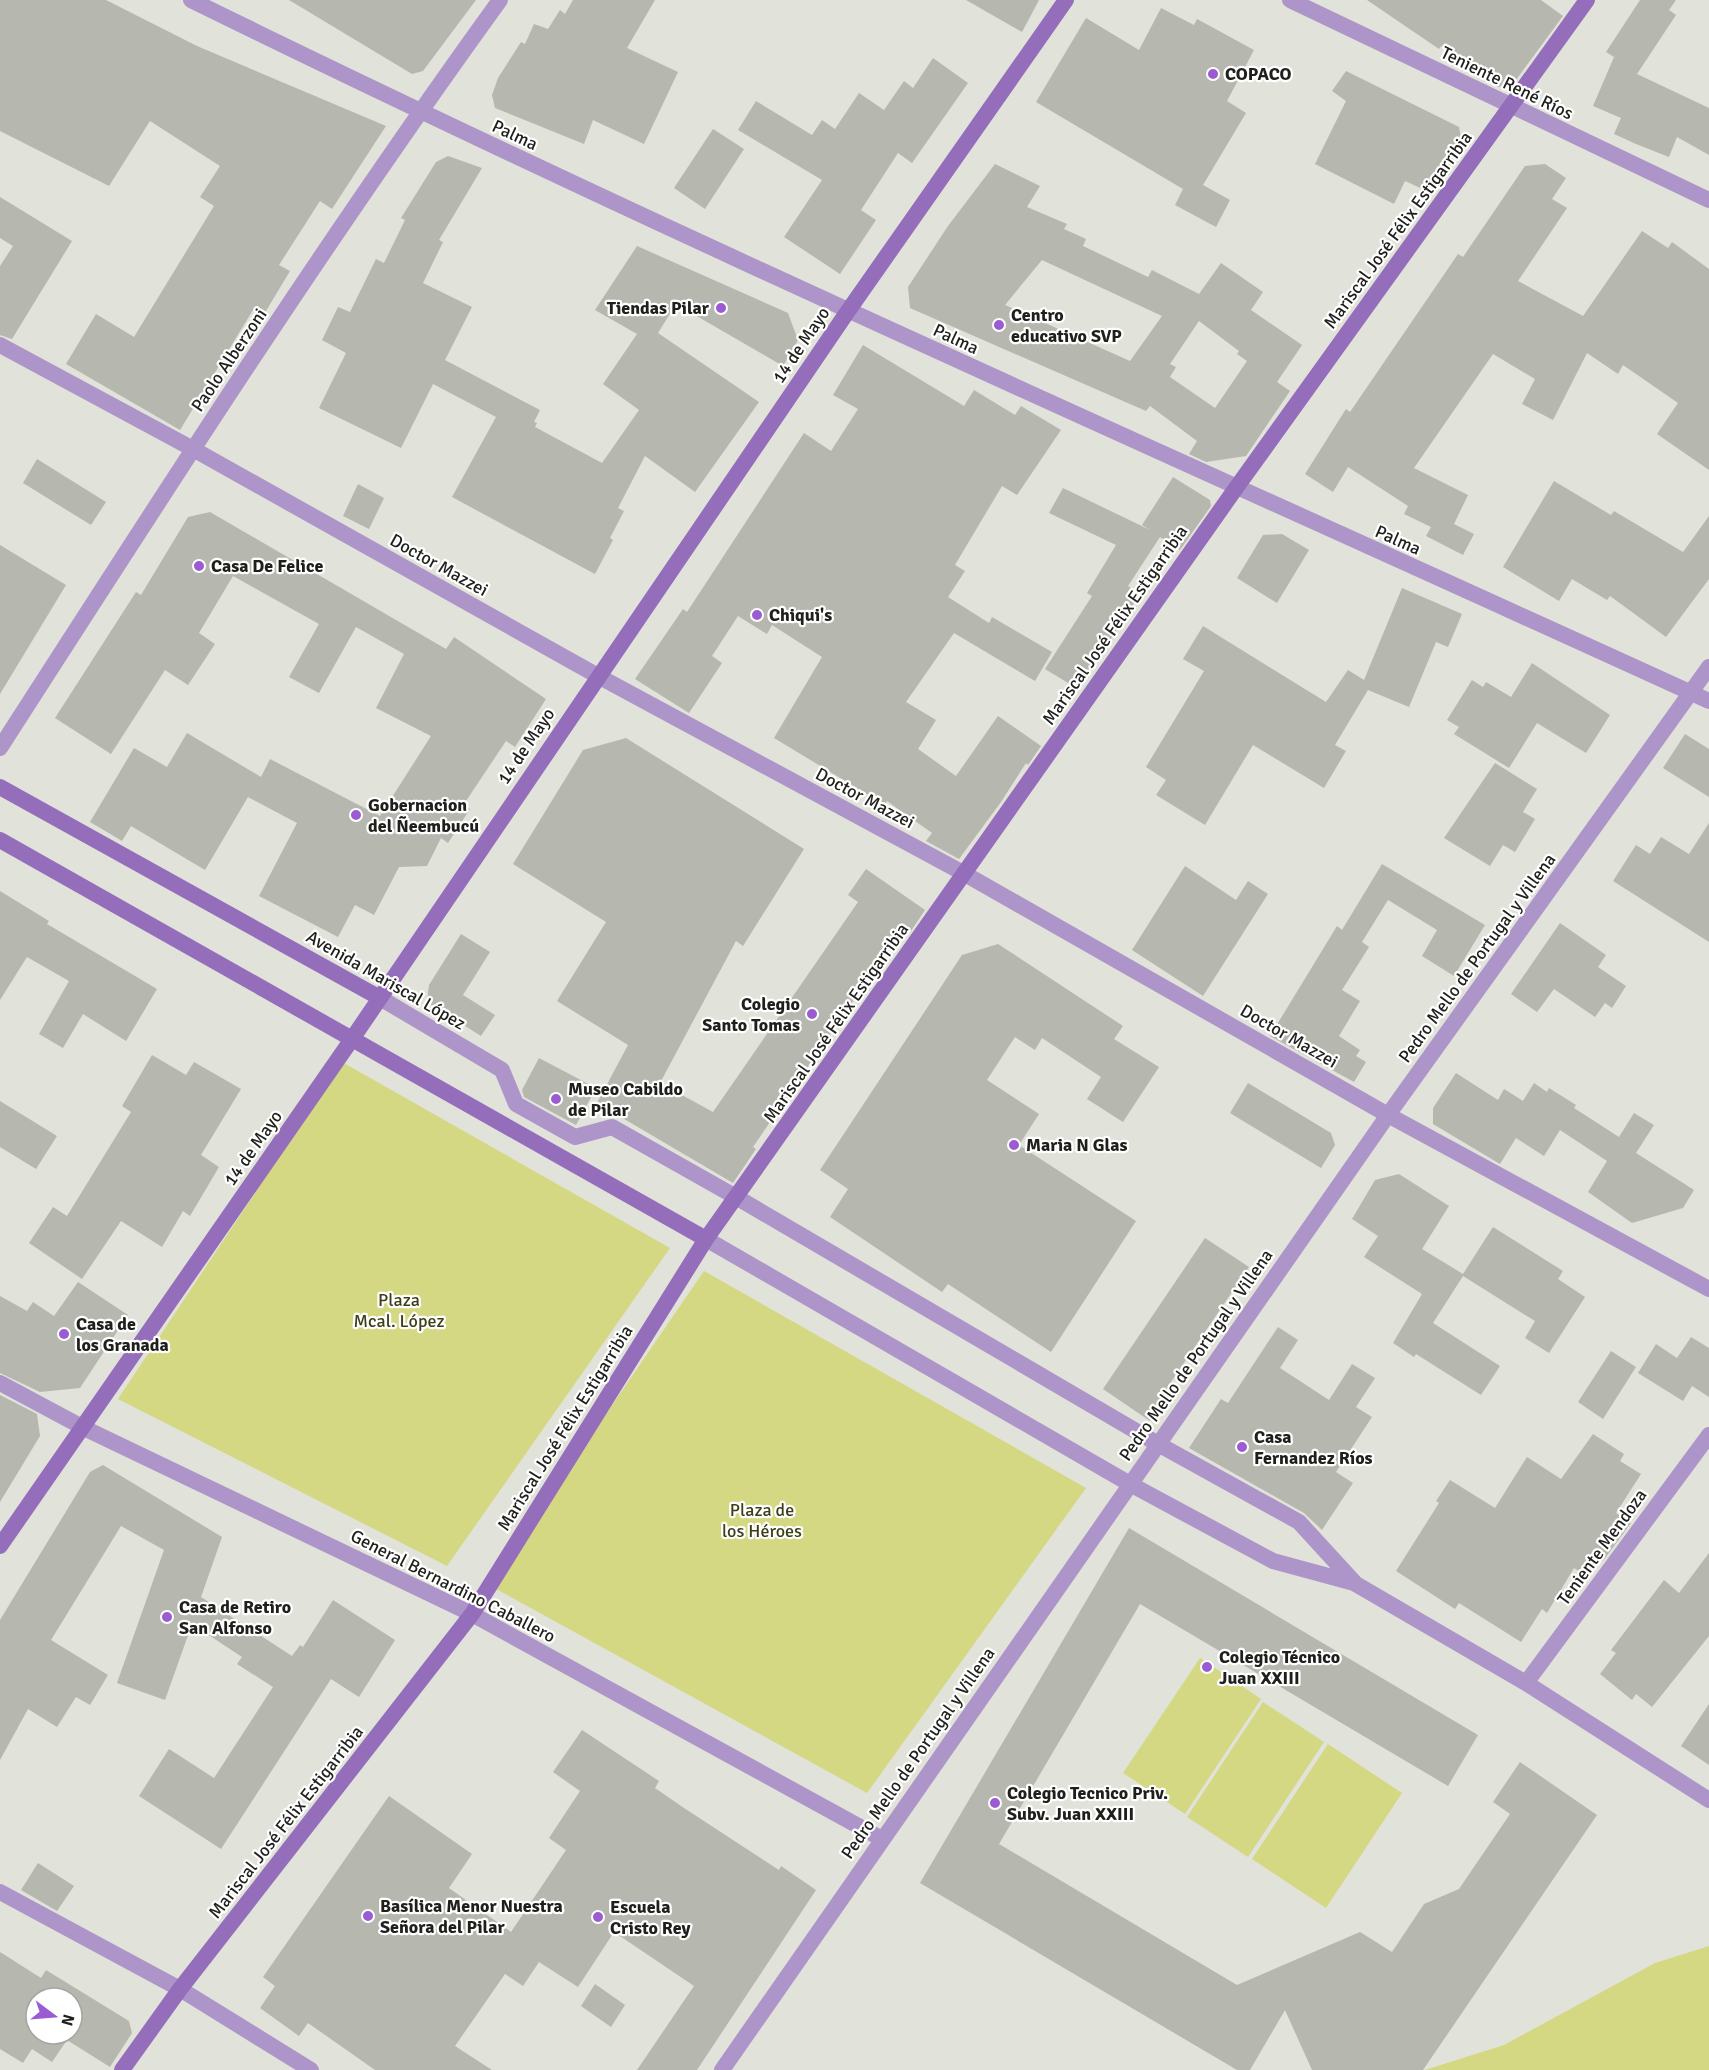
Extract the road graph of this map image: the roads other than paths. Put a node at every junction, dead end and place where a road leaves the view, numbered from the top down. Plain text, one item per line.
1 (191, 0) edge
2 (500, 0) edge
3 (1066, 0) edge
4 (1290, 0) edge
5 (1587, 0) edge
6 (1511, 107) junction
7 (419, 112) junction
8 (1709, 200) edge
9 (848, 311) junction
10 (0, 345) edge
11 (193, 449) junction
12 (1236, 488) junction
13 (1709, 667) edge
14 (598, 676) junction
15 (1691, 693) junction
16 (1709, 701) edge
17 (0, 748) edge
18 (0, 787) edge
19 (0, 840) edge
20 (965, 874) junction
21 (380, 998) junction
22 (352, 1039) junction
23 (1388, 1115) junction
24 (736, 1197) junction
25 (706, 1239) junction
26 (1709, 1289) edge
27 (0, 1383) edge
28 (84, 1428) junction
29 (1709, 1435) edge
30 (1158, 1444) junction
31 (1130, 1484) junction
32 (0, 1546) edge
33 (1354, 1583) junction
34 (472, 1614) junction
35 (1527, 1683) junction
36 (1709, 1800) edge
37 (882, 1839) junction
38 (0, 1892) edge
39 (180, 1989) junction
40 (122, 2070) edge
41 (311, 2070) edge
42 (722, 2070) edge

1 - 7 street, Palma
2 - 7 street, Paolo Alberzoni
3 - 9 main road, 14 de Mayo
4 - 6 street, Teniente René Ríos
5 - 6 main road, Mariscal José Félix Estigarribia
6 - 8 street, Teniente René Ríos
6 - 12 main road, Mariscal José Félix Estigarribia
7 - 9 street, Palma
7 - 11 street, Paolo Alberzoni
9 - 12 street, Palma
9 - 14 main road, 14 de Mayo
10 - 11 street, Doctor Mazzei
11 - 14 street, Doctor Mazzei
11 - 17 street, Paolo Alberzoni
12 - 15 street, Palma
12 - 20 main road, Mariscal José Félix Estigarribia
13 - 15 street, Pedro Mello de Portugal y Villena
14 - 20 street, Doctor Mazzei
14 - 21 main road, 14 de Mayo
15 - 16 street, Palma
15 - 23 street, Pedro Mello de Portugal y Villena
18 - 21 main road, Avenida Mariscal López
19 - 22 main road
20 - 23 street, Doctor Mazzei
20 - 24 main road, Mariscal José Félix Estigarribia
21 - 22 main road, 14 de Mayo
21 - 24 street, Avenida Mariscal López
22 - 25 main road
22 - 28 main road, 14 de Mayo
23 - 26 street, Doctor Mazzei
23 - 30 street, Pedro Mello de Portugal y Villena
24 - 25 main road, Mariscal José Félix Estigarribia
24 - 30 street, Avenida Mariscal López
25 - 31 street
25 - 34 main road, Mariscal José Félix Estigarribia
27 - 28 street, General Bernardino Caballero
28 - 32 main road, 14 de Mayo
28 - 34 street, General Bernardino Caballero
29 - 35 street, Teniente Mendoza
30 - 31 street, Pedro Mello de Portugal y Villena
30 - 33 street, Avenida Mariscal López
31 - 33 street
31 - 37 street, Pedro Mello de Portugal y Villena
33 - 35 street
34 - 37 street, General Bernardino Caballero
34 - 39 main road, Mariscal José Félix Estigarribia
35 - 36 street
37 - 42 street, Pedro Mello de Portugal y Villena
38 - 39 street
39 - 40 main road, Mariscal José Félix Estigarribia
39 - 41 street

